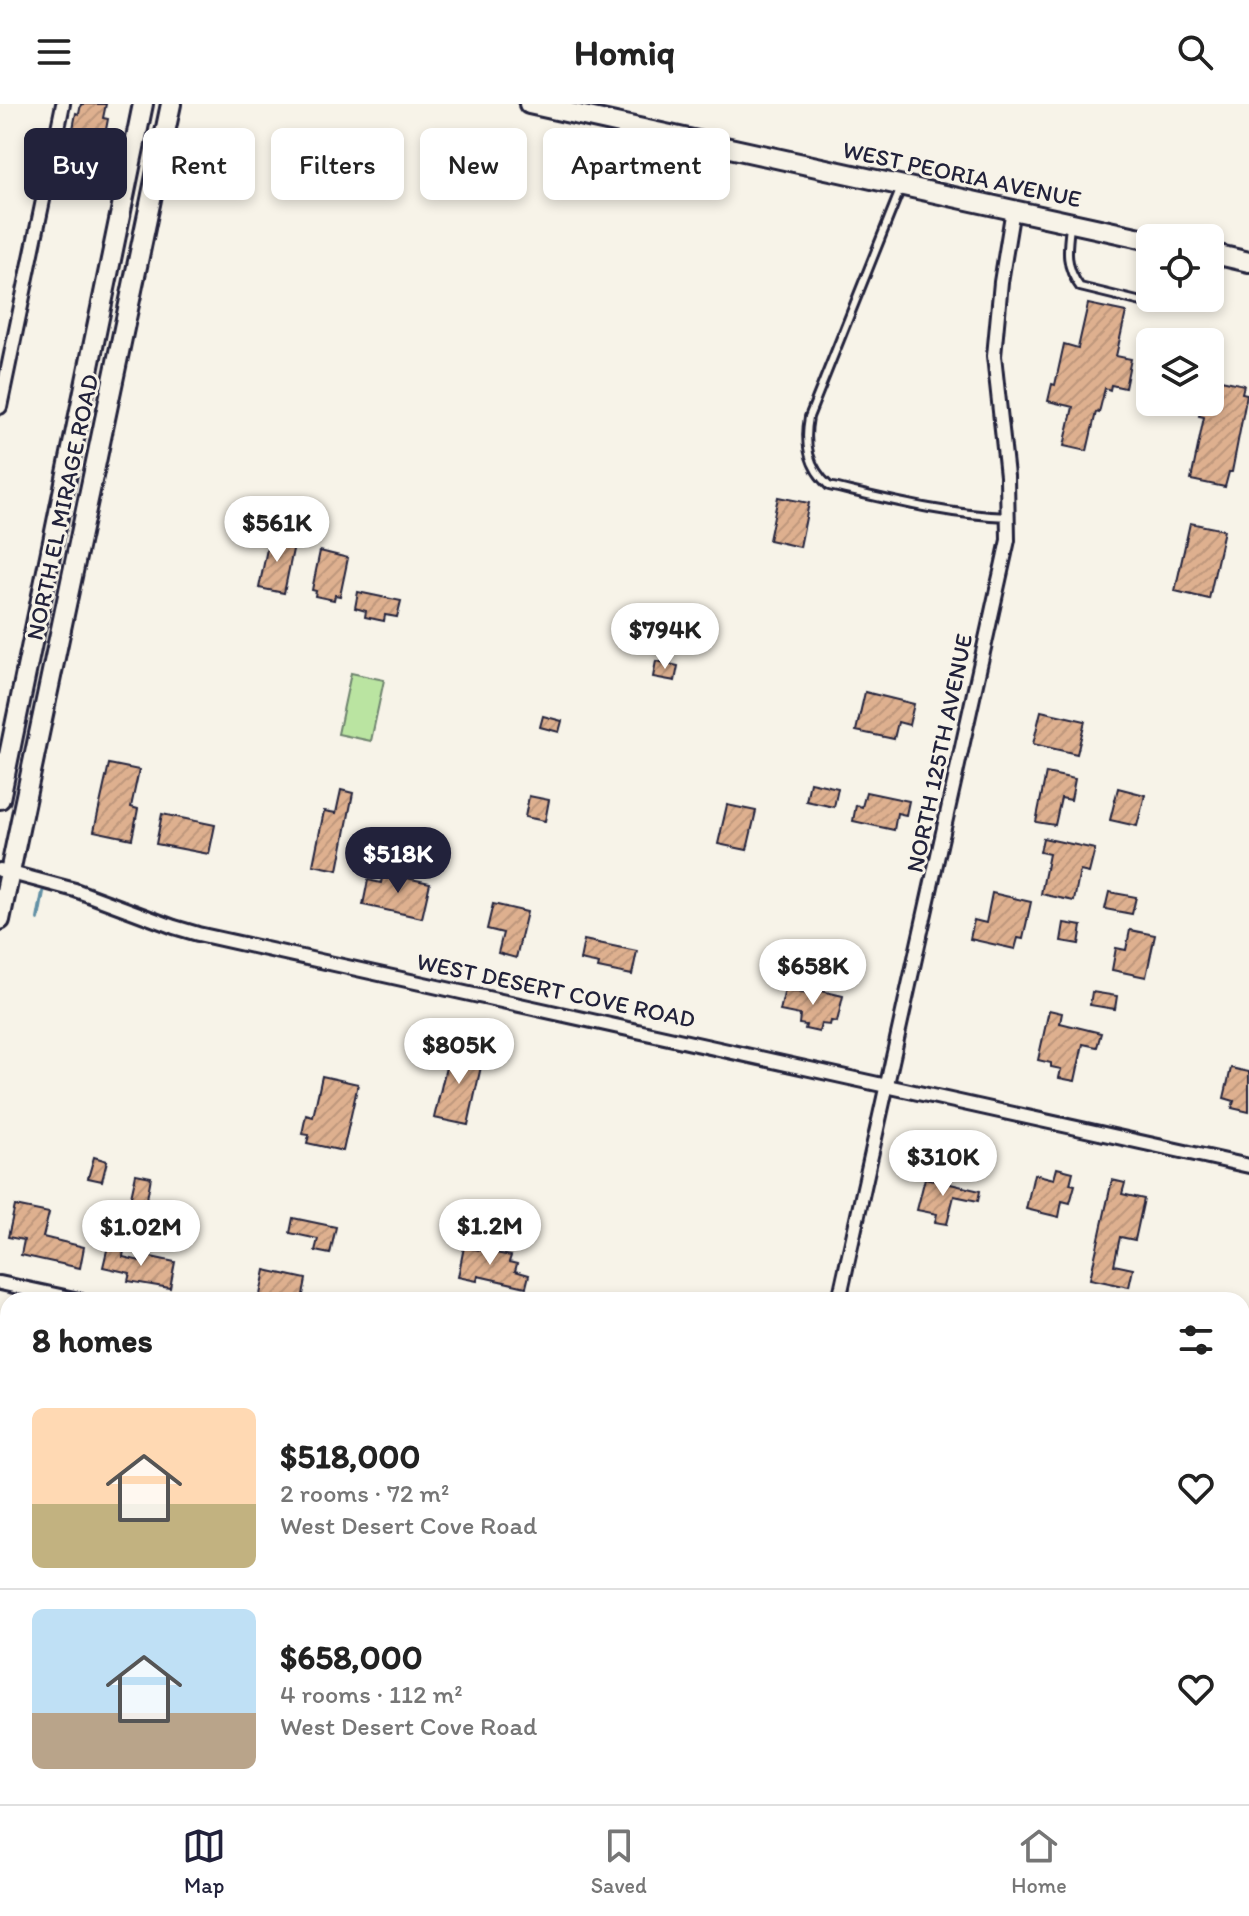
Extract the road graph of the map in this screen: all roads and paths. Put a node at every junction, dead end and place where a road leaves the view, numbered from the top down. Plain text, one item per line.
1 (63, 104) edge
2 (143, 104) edge
3 (171, 104) edge
4 (529, 104) edge
5 (901, 185) junction
6 (1013, 209) junction
7 (1071, 222) junction
8 (1136, 237) edge
9 (1224, 256) edge
10 (1249, 262) edge
11 (1136, 301) edge
12 (0, 407) edge
13 (1009, 517) junction
14 (0, 799) edge
15 (5, 871) edge
16 (0, 920) edge
17 (887, 1085) junction
18 (1249, 1166) edge
19 (0, 1283) edge
20 (42, 1292) edge
21 (841, 1292) edge

1 - 12 street
2 - 14 main road, NORTH EL MIRAGE ROAD
3 - 15 main road, NORTH EL MIRAGE ROAD
4 - 5 main road, WEST PEORIA AVENUE
5 - 6 main road, WEST PEORIA AVENUE
5 - 13 lane
6 - 7 main road, WEST PEORIA AVENUE
6 - 13 street, NORTH 125TH AVENUE
7 - 8 main road, WEST PEORIA AVENUE
7 - 11 lane
9 - 10 main road
13 - 17 street, NORTH 125TH AVENUE
15 - 16 main road, NORTH EL MIRAGE ROAD
15 - 17 street, WEST DESERT COVE ROAD
17 - 18 street, WEST DESERT COVE ROAD
17 - 21 street, NORTH 125TH AVENUE
19 - 20 street

